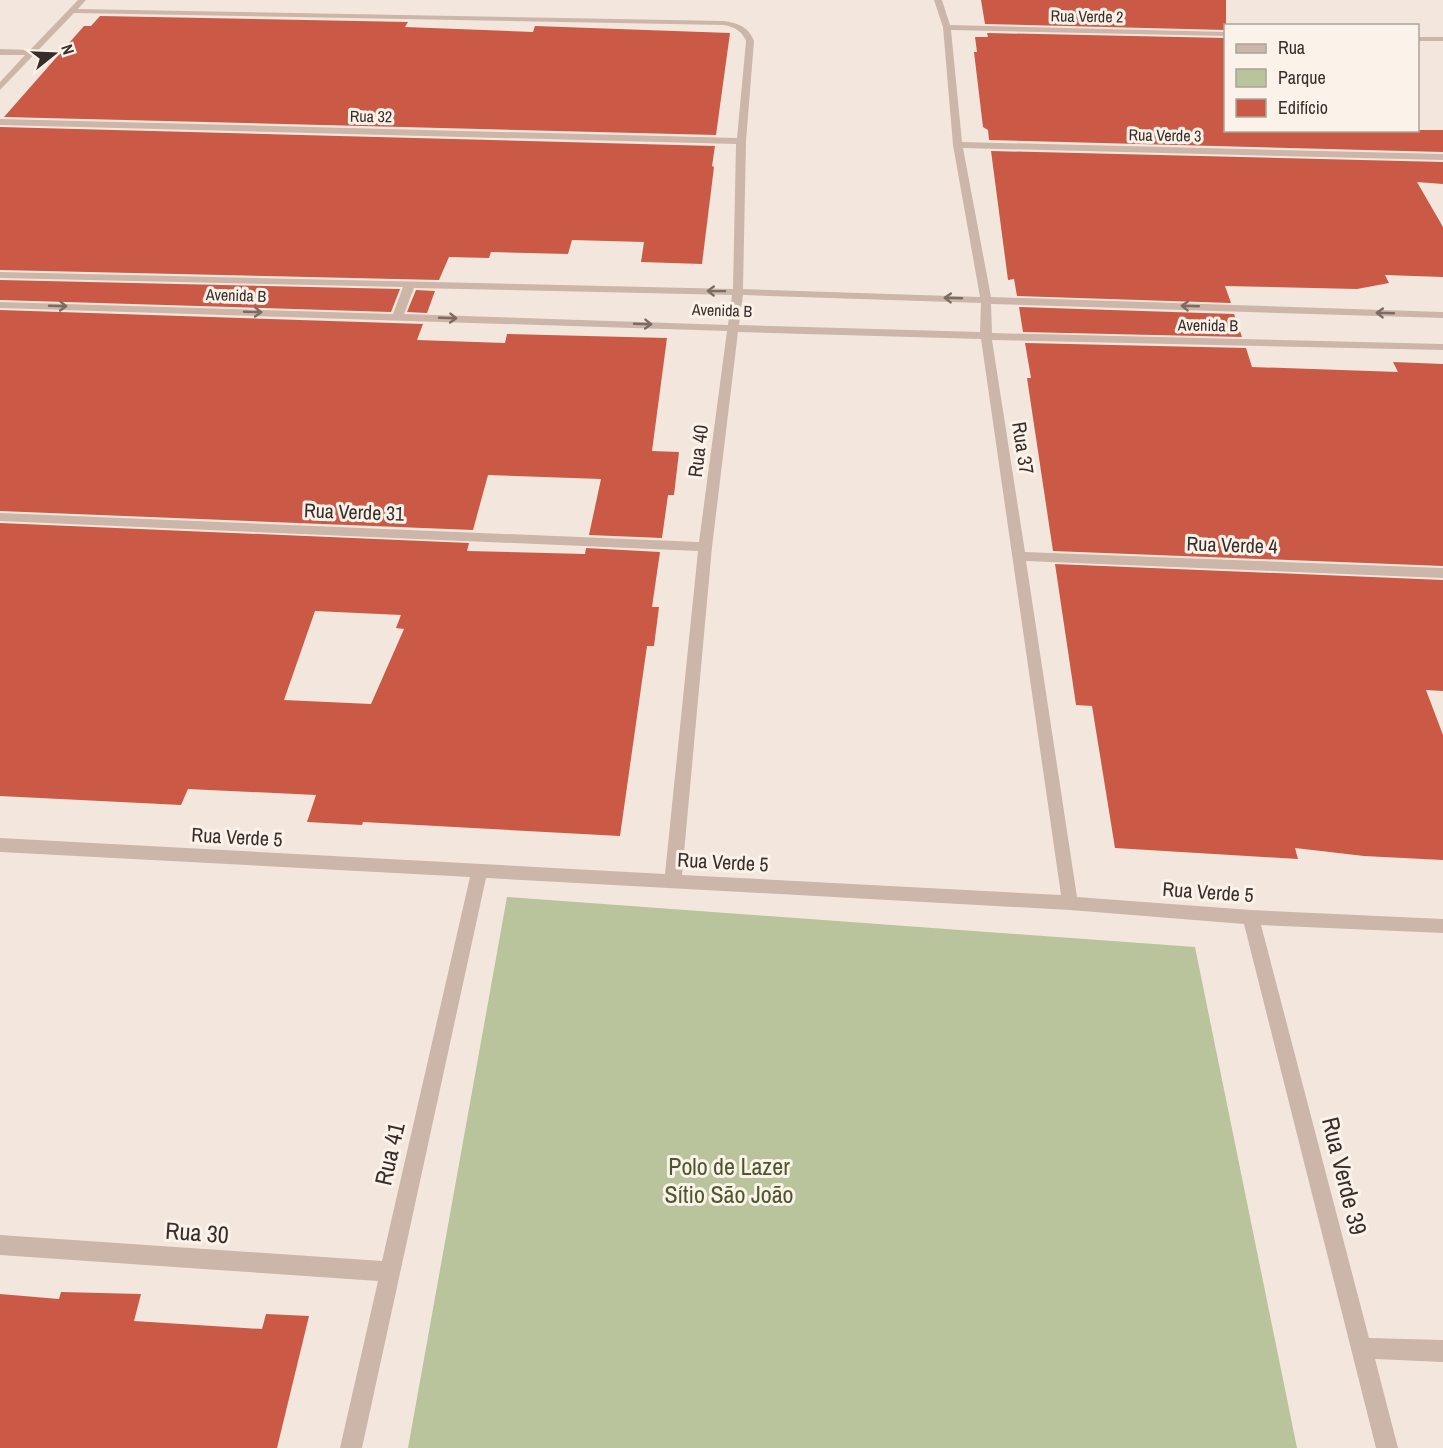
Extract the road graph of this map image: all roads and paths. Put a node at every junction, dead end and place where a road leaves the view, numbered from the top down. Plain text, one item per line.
1 (82, 0) edge
2 (938, 0) edge
3 (72, 11) junction
4 (947, 27) junction
5 (1224, 34) edge
6 (1419, 39) edge
7 (1443, 39) edge
8 (0, 52) edge
9 (33, 53) junction
10 (0, 87) edge
11 (0, 122) edge
12 (741, 141) junction
13 (958, 145) junction
14 (1443, 157) edge
15 (0, 275) edge
16 (410, 284) junction
17 (738, 292) junction
18 (986, 299) junction
19 (0, 304) edge
20 (1443, 315) edge
21 (397, 317) junction
22 (734, 327) junction
23 (986, 336) junction
24 (1443, 347) edge
25 (0, 517) edge
26 (705, 547) junction
27 (1020, 556) junction
28 (1443, 573) edge
29 (0, 845) edge
30 (479, 872) junction
31 (673, 881) junction
32 (1070, 903) junction
33 (1251, 917) junction
34 (1443, 926) edge
35 (0, 1245) edge
36 (390, 1272) junction
37 (1361, 1348) junction
38 (1443, 1351) edge
39 (351, 1448) edge
40 (1387, 1448) edge

1 - 3 street
2 - 4 street, Rua 37
3 - 9 street
3 - 12 street, Rua 40
4 - 5 street, Rua Verde 2
4 - 13 street, Rua 37
6 - 7 street
8 - 9 street
9 - 10 street
11 - 12 street, Rua 32
12 - 17 street, Rua 40
13 - 14 street, Rua Verde 3
13 - 18 street, Rua 37
15 - 16 street, Avenida B
17 -> 16 street, Avenida B
16 - 21 street
18 -> 17 street, Avenida B
17 - 22 street, Rua 40
20 -> 18 street, Avenida B
18 - 23 street, Rua 37
19 -> 21 street, Avenida B
21 -> 22 street, Avenida B
22 - 23 street, Avenida B
22 - 26 street, Rua 40
23 - 24 street, Avenida B
23 - 27 street, Rua 37
25 - 26 street, Rua Verde 31
26 - 31 street, Rua 40
27 - 28 street, Rua Verde 4
27 - 32 street, Rua 37
29 - 30 street, Rua Verde 5
30 - 31 street, Rua Verde 5
30 - 36 street, Rua 41
31 - 32 street, Rua Verde 5
32 - 33 street, Rua Verde 5
33 - 34 street, Rua Verde 5
33 - 37 street, Rua Verde 39
35 - 36 street, Rua 30
36 - 39 street, Rua 41
37 - 38 street
37 - 40 street, Rua Verde 39

